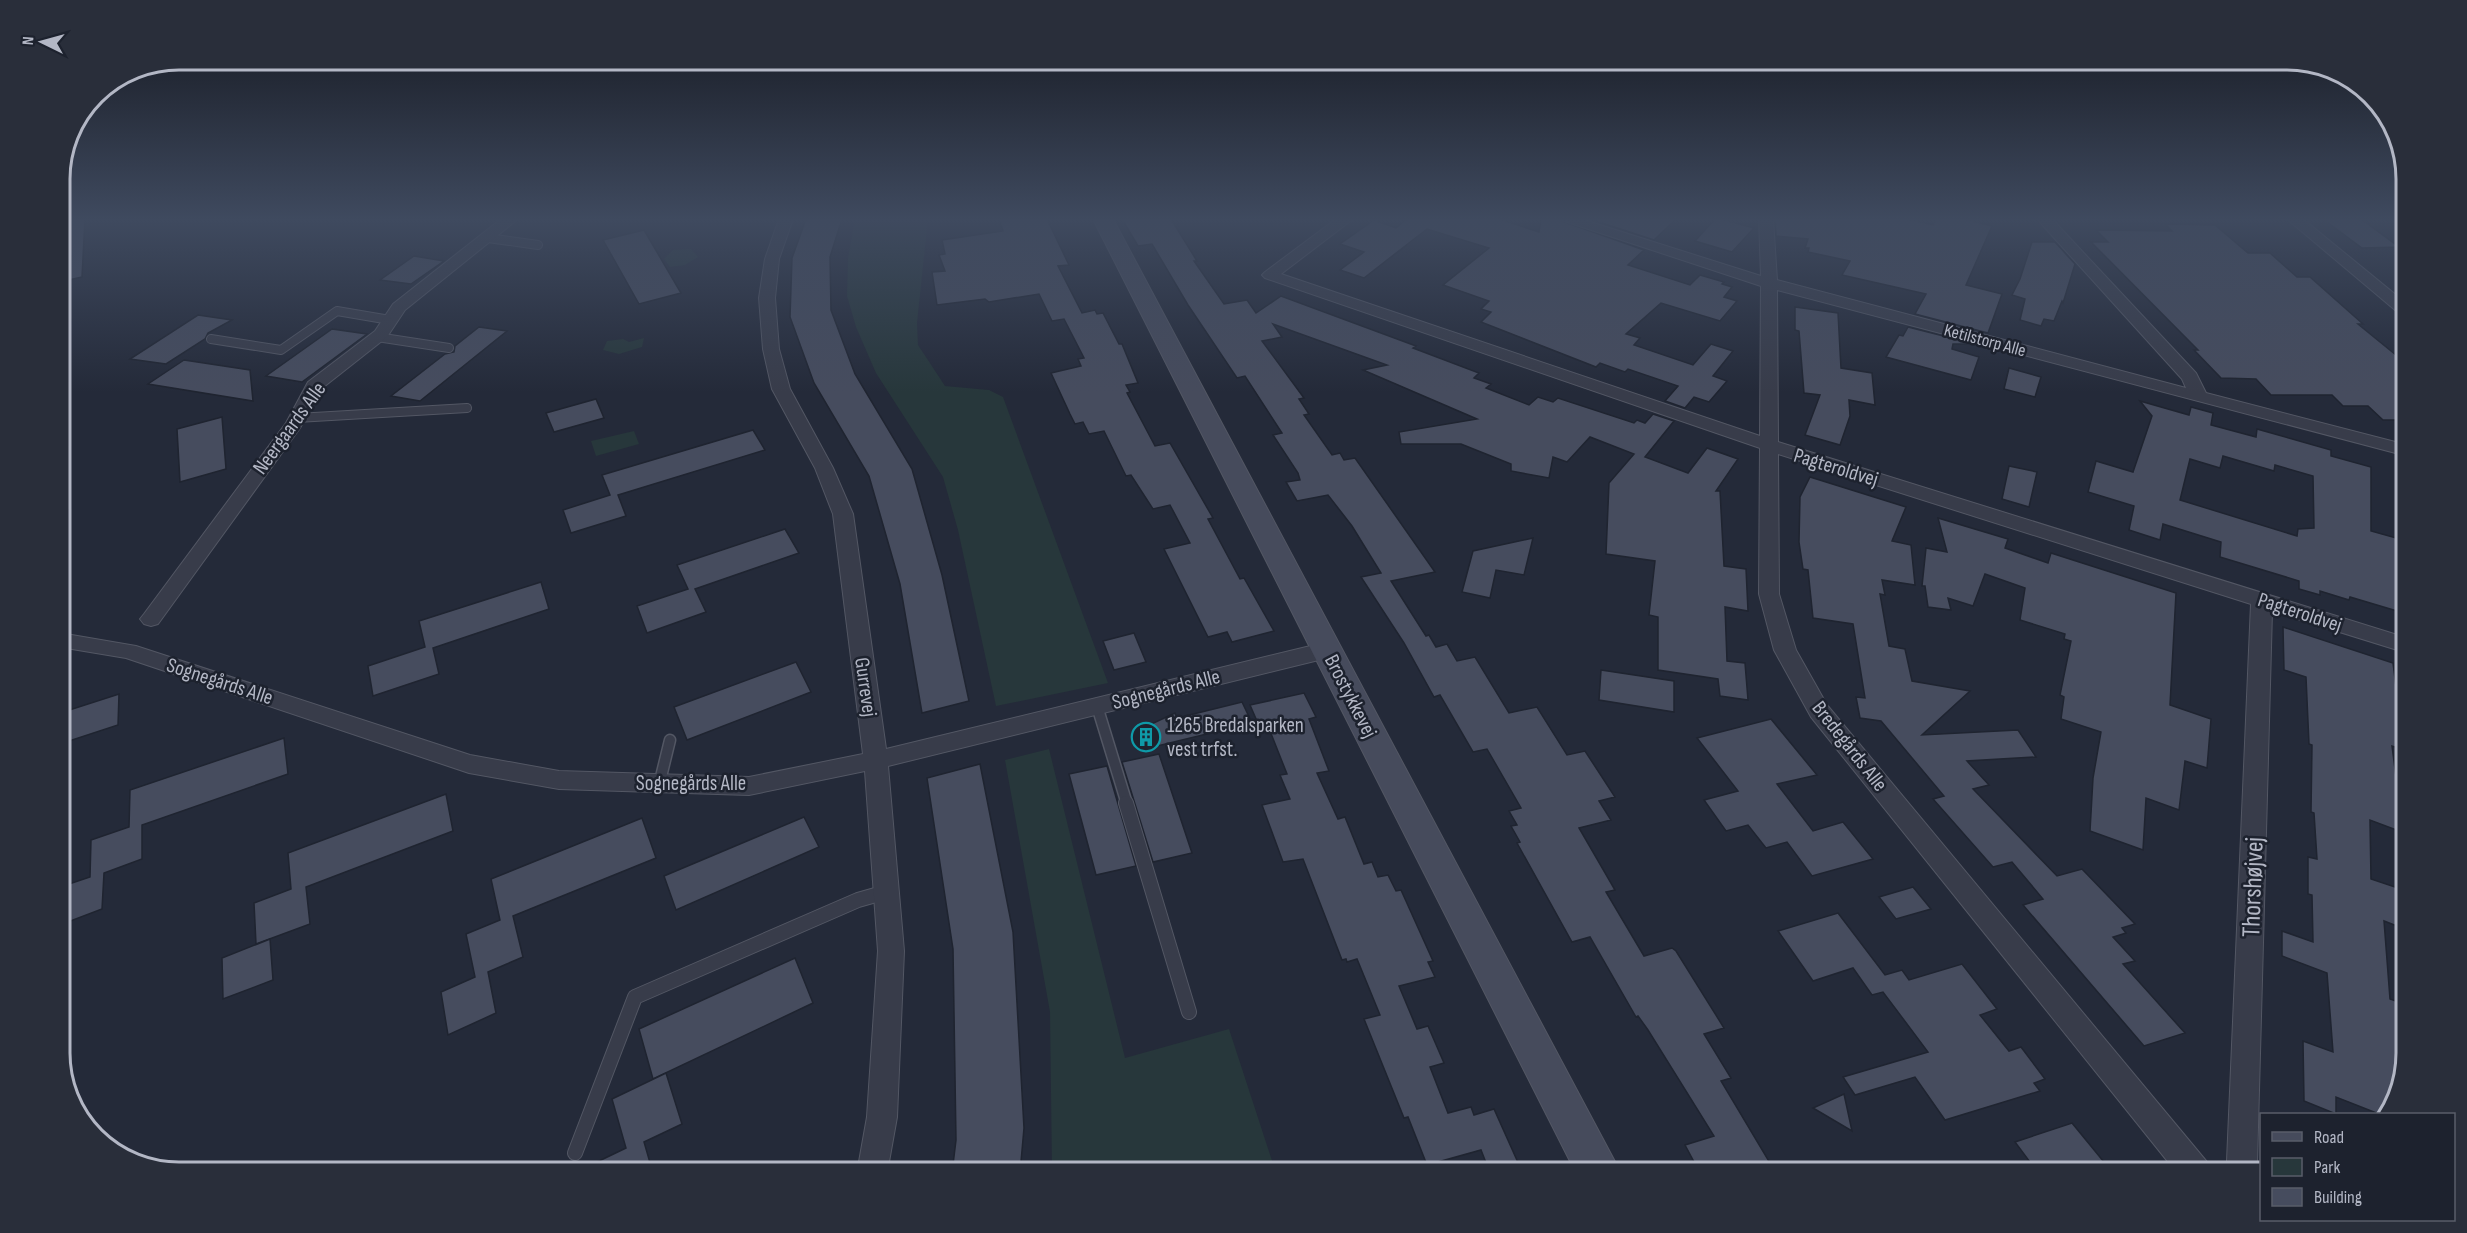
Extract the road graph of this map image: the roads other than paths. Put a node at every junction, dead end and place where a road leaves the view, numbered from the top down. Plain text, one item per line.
1 (438, 277) edge
2 (770, 277) edge
3 (1133, 277) edge
4 (1275, 277) edge
5 (1748, 277) edge
6 (1769, 277) edge
7 (2097, 277) edge
8 (2364, 277) edge
9 (1769, 283) junction
10 (2396, 303) edge
11 (390, 320) junction
12 (377, 337) junction
13 (211, 339) dead end
14 (449, 348) dead end
15 (2199, 396) junction
16 (467, 408) dead end
17 (297, 418) junction
18 (1768, 445) junction
19 (2396, 448) edge
20 (2262, 599) junction
21 (151, 619) dead end
22 (71, 642) edge
23 (2396, 642) edge
24 (1327, 650) junction
25 (1097, 706) junction
26 (670, 740) dead end
27 (876, 760) junction
28 (659, 784) junction
29 (886, 892) junction
30 (1189, 1012) dead end
31 (575, 1152) dead end
32 (874, 1162) edge
33 (1593, 1162) edge
34 (2187, 1162) edge
35 (2242, 1162) edge

1 - 11 street, Neergaards Alle
2 - 27 street, Gurrevej
3 - 24 street, Brostykkevej
4 - 18 street, Pagteroldvej
5 - 9 street, Ketilstorp Alle
6 - 9 street, Bredegårds Alle
7 - 15 street
8 - 10 street
9 - 15 street, Ketilstorp Alle
9 - 18 street, Bredegårds Alle
11 - 12 street, Neergaards Alle
11 - 13 lane
12 - 14 lane
12 - 17 street, Neergaards Alle
15 - 19 street, Ketilstorp Alle
16 - 17 lane
17 - 21 street, Neergaards Alle
18 - 20 street, Pagteroldvej
18 - 34 street, Bredegårds Alle
20 - 23 street, Pagteroldvej
20 - 35 street, Thorshøjvej
22 - 28 street, Sognegårds Alle
24 - 25 street, Sognegårds Alle
24 - 33 street, Brostykkevej
25 - 27 street, Sognegårds Alle
25 - 30 lane
26 - 28 lane
27 - 28 street, Sognegårds Alle
27 - 29 street, Gurrevej
29 - 31 lane
29 - 32 street, Gurrevej

